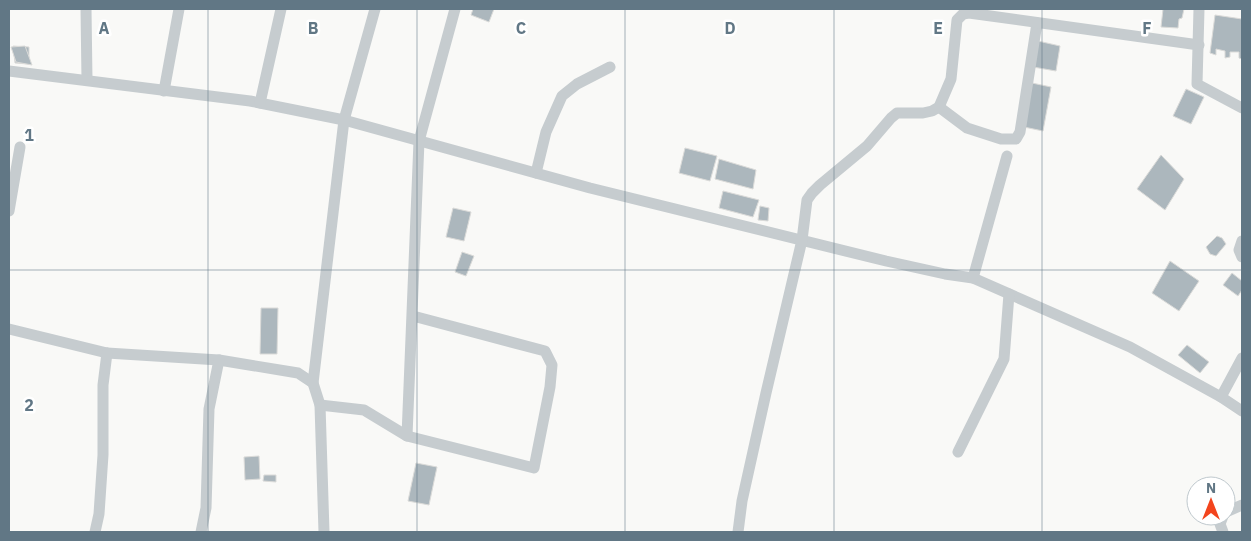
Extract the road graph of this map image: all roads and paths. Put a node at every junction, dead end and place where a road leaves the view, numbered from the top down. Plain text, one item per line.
1 (86, 9) edge
2 (179, 9) edge
3 (281, 9) edge
4 (375, 9) edge
5 (455, 9) edge
6 (1199, 9) edge
7 (963, 12) edge
8 (1037, 23) junction
9 (1199, 45) junction
10 (610, 67) dead end
11 (9, 71) edge
12 (87, 80) junction
13 (164, 91) junction
14 (260, 103) junction
15 (939, 107) junction
16 (1242, 108) edge
17 (344, 120) junction
18 (419, 141) junction
19 (20, 147) dead end
20 (1007, 156) dead end
21 (536, 173) junction
22 (9, 211) edge
23 (802, 240) junction
24 (1242, 241) edge
25 (1242, 257) edge
26 (973, 278) junction
27 (1009, 294) junction
28 (413, 316) junction
29 (9, 329) edge
30 (107, 353) junction
31 (1242, 358) edge
32 (219, 360) junction
33 (313, 384) junction
34 (1221, 397) junction
35 (320, 405) junction
36 (1242, 411) edge
37 (407, 436) junction
38 (958, 452) dead end
39 (95, 532) edge
40 (201, 532) edge
41 (324, 532) edge
42 (738, 532) edge

1 - 12 street
2 - 13 street
3 - 14 street
4 - 17 street
5 - 18 street
6 - 9 street
7 - 8 street
7 - 15 street
8 - 9 street
8 - 15 street
9 - 16 street
10 - 21 street
11 - 12 street
12 - 13 street
13 - 14 street
14 - 17 street
15 - 23 street
17 - 18 street
17 - 33 street
18 - 21 street
18 - 28 street
19 - 22 street
20 - 26 street
21 - 23 street
23 - 26 street
23 - 42 street
24 - 25 street
26 - 27 street
27 - 34 street
27 - 38 street
28 - 37 street
28 - 37 street
29 - 30 street
30 - 32 street
30 - 39 street
31 - 34 street
32 - 33 street
32 - 40 street
33 - 35 street
34 - 36 street
35 - 37 street
35 - 41 street

